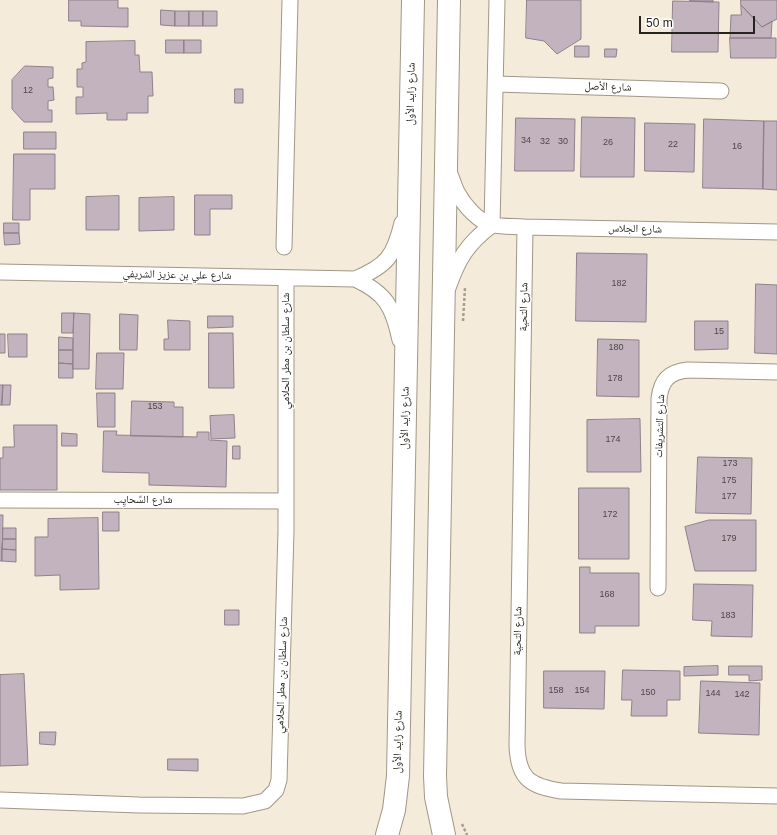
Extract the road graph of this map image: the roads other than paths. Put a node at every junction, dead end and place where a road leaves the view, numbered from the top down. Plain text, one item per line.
1 (290, 0) edge
2 (413, 0) edge
3 (449, 0) edge
4 (497, 0) edge
5 (496, 84) junction
6 (721, 91) dead end
7 (446, 167) junction
8 (410, 190) junction
9 (492, 225) junction
10 (525, 227) junction
11 (777, 232) edge
12 (284, 247) dead end
13 (0, 272) edge
14 (286, 278) junction
15 (355, 279) junction
16 (444, 301) junction
17 (406, 365) junction
18 (777, 372) edge
19 (0, 500) edge
20 (286, 500) junction
21 (658, 588) dead end
22 (777, 796) edge
23 (0, 800) edge
24 (387, 835) edge
25 (444, 835) edge

1 - 12 street
2 - 8 main road, شارع زايد الأول
3 - 7 main road
4 - 5 street
5 - 6 street, شارع الأصل
5 - 9 street
7 - 9 street, شارع الجلاس
7 - 16 main road
8 - 15 street, شارع علي بن عزيز الشريفي
8 - 17 main road, شارع زايد الأول
9 - 10 street, شارع الجلاس
9 - 16 street
10 - 11 street, شارع الجلاس
10 - 22 street, شارع التحية
13 - 14 street, شارع علي بن عزيز الشريفي
14 - 15 street, شارع علي بن عزيز الشريفي
14 - 20 street, شارع سلطان بن مطر الحلامي
15 - 17 street, شارع علي بن عزيز الشريفي
16 - 25 main road
17 - 24 main road, شارع زايد الأول
18 - 21 street, شارع التشريفات
19 - 20 street, شارع السَّحايِب
20 - 23 street, شارع سلطان بن مطر الحلامي

